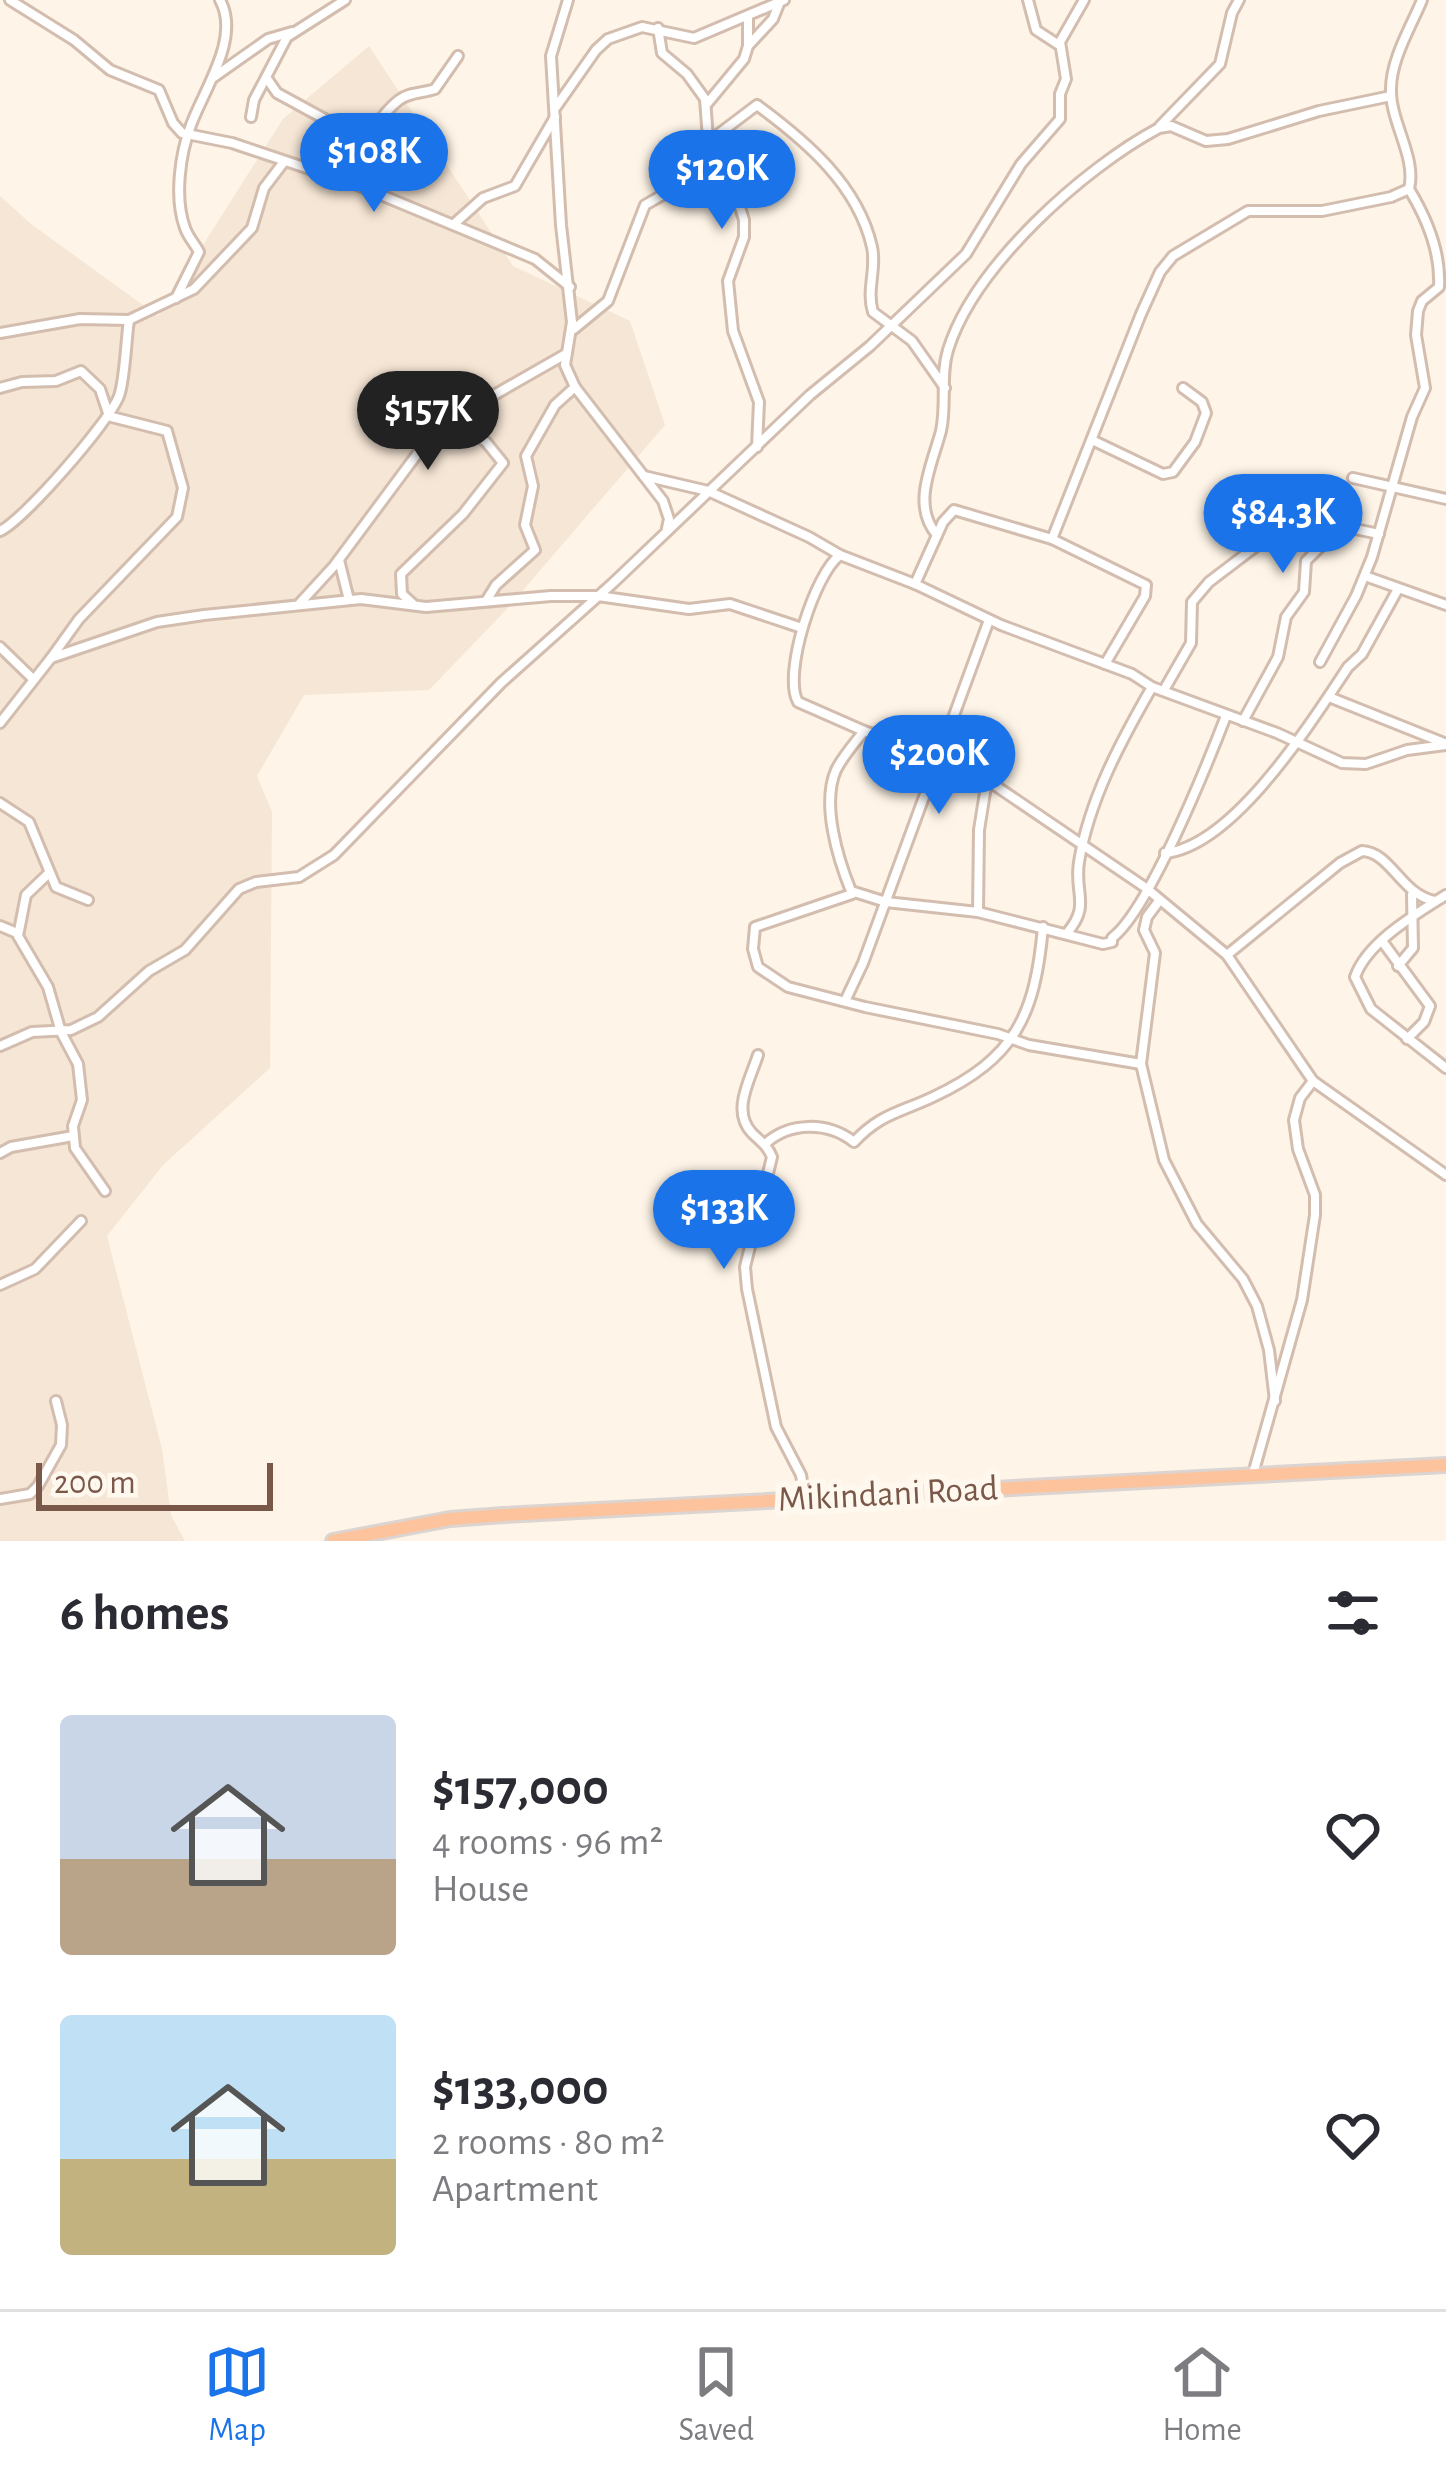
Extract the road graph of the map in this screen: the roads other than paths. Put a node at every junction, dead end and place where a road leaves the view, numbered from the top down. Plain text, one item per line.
1 (10, 0) edge
2 (220, 0) edge
3 (344, 0) edge
4 (568, 0) edge
5 (1028, 0) edge
6 (1084, 0) edge
7 (1240, 0) edge
8 (1422, 0) edge
9 (782, 1) edge
10 (748, 16) junction
11 (658, 28) junction
12 (294, 32) junction
13 (748, 46) junction
14 (1060, 46) junction
15 (458, 56) dead end
16 (214, 76) junction
17 (268, 80) junction
18 (1391, 96) junction
19 (706, 105) junction
20 (555, 112) junction
21 (251, 117) dead end
22 (1159, 128) junction
23 (189, 132) junction
24 (365, 141) junction
25 (708, 148) junction
26 (283, 163) junction
27 (350, 182) junction
28 (1408, 189) junction
29 (454, 224) junction
30 (570, 287) junction
31 (176, 299) junction
32 (129, 320) junction
33 (891, 326) junction
34 (0, 333) edge
35 (570, 334) junction
36 (565, 354) junction
37 (575, 387) junction
38 (0, 388) edge
39 (1183, 388) dead end
40 (945, 389) junction
41 (108, 415) junction
42 (452, 419) junction
43 (1092, 440) junction
44 (757, 447) junction
45 (644, 476) junction
46 (1353, 478) dead end
47 (1394, 486) junction
48 (708, 491) junction
49 (1446, 499) edge
50 (1341, 526) junction
51 (667, 530) junction
52 (0, 531) edge
53 (1379, 534) junction
54 (937, 535) junction
55 (1052, 539) junction
56 (840, 555) junction
57 (339, 559) junction
58 (1365, 576) junction
59 (915, 584) junction
60 (1398, 589) junction
61 (598, 596) junction
62 (349, 599) junction
63 (485, 602) junction
64 (299, 604) junction
65 (1446, 605) edge
66 (416, 606) junction
67 (989, 620) junction
68 (802, 628) junction
69 (0, 647) edge
70 (51, 658) junction
71 (1320, 662) dead end
72 (1105, 664) junction
73 (32, 678) junction
74 (1152, 687) junction
75 (1164, 690) junction
76 (1328, 697) junction
77 (1226, 716) junction
78 (1243, 721) junction
79 (0, 723) edge
80 (864, 731) junction
81 (1296, 742) junction
82 (1446, 745) edge
83 (939, 756) junction
84 (987, 780) junction
85 (0, 803) edge
86 (1083, 844) junction
87 (1165, 853) junction
88 (48, 874) junction
89 (1146, 888) junction
90 (854, 893) junction
91 (1412, 894) junction
92 (1446, 895) edge
93 (88, 900) dead end
94 (1159, 901) junction
95 (886, 902) junction
96 (1436, 902) junction
97 (978, 912) junction
98 (1412, 919) junction
99 (0, 926) edge
100 (1043, 928) junction
101 (17, 933) junction
102 (1067, 933) junction
103 (1382, 941) junction
104 (1227, 955) junction
105 (1398, 966) junction
106 (846, 999) junction
107 (61, 1032) junction
108 (1407, 1039) junction
109 (1012, 1041) junction
110 (0, 1046) edge
111 (758, 1055) dead end
112 (1141, 1064) junction
113 (1446, 1068) edge
114 (1313, 1081) junction
115 (73, 1136) junction
116 (765, 1144) junction
117 (0, 1153) edge
118 (1446, 1175) edge
119 (105, 1191) dead end
120 (81, 1221) dead end
121 (0, 1285) edge
122 (56, 1401) dead end
123 (1275, 1401) junction
124 (1446, 1465) edge
125 (1252, 1476) junction
126 (805, 1498) junction
127 (0, 1499) edge
128 (333, 1541) edge

1 - 23 street
2 - 16 street
3 - 12 street
4 - 20 street
5 - 14 street
6 - 14 street
7 - 22 street
8 - 18 street
9 - 10 street
9 - 13 street
10 - 11 street
10 - 13 street
11 - 19 street
11 - 20 street
12 - 16 street
12 - 17 street
13 - 19 street
14 - 33 street
15 - 24 street
16 - 23 street
17 - 21 street
17 - 24 street
18 - 22 street
18 - 28 street
19 - 25 street
20 - 29 street
20 - 30 street
22 - 40 street
23 - 26 street
23 - 31 street
24 - 27 street
25 - 33 street
25 - 35 street
25 - 44 street
26 - 27 street
26 - 31 street
27 - 29 street
28 - 43 street
28 - 47 street
29 - 30 street
30 - 35 street
31 - 32 street
32 - 34 street
32 - 41 street
33 - 40 street
33 - 44 street
35 - 36 street
36 - 37 street
36 - 42 street
37 - 45 street
37 - 63 street
38 - 41 street
39 - 43 street
40 - 54 street
41 - 52 street
41 - 70 street
42 - 57 street
42 - 66 street
43 - 55 street
44 - 48 street
45 - 48 street
45 - 51 street
46 - 47 street
47 - 49 street
47 - 53 street
48 - 51 street
48 - 56 street
50 - 53 street
50 - 75 street
50 - 78 street
51 - 61 street
53 - 58 street
54 - 55 street
54 - 59 street
55 - 72 street
56 - 59 street
56 - 68 street
57 - 62 street
57 - 64 street
58 - 60 street
58 - 71 street
59 - 67 street
60 - 65 street
60 - 76 street
61 - 63 street
61 - 68 street
61 - 107 street
62 - 64 street
62 - 66 street
63 - 66 street
64 - 70 street
67 - 72 street
67 - 83 street
68 - 80 street
69 - 73 street
70 - 73 street
72 - 74 street
73 - 79 street
74 - 75 street
74 - 86 street
75 - 77 street
76 - 81 street
76 - 82 street
77 - 78 street
77 - 87 street
78 - 81 street
80 - 83 street
80 - 90 street
81 - 82 street
81 - 87 street
83 - 84 street
83 - 95 street
84 - 86 street
84 - 97 street
85 - 88 street
86 - 89 street
86 - 102 street
87 - 89 street
88 - 93 street
88 - 101 street
89 - 94 street
89 - 102 street
90 - 95 street
90 - 106 street
91 - 96 street
91 - 98 street
91 - 104 street
92 - 96 street
94 - 104 street
94 - 112 street
95 - 97 street
95 - 106 street
96 - 98 street
97 - 100 street
98 - 103 street
98 - 105 street
99 - 101 street
100 - 102 street
100 - 109 street
101 - 107 street
103 - 105 street
103 - 108 street
104 - 114 street
105 - 108 street
106 - 109 street
107 - 110 street
107 - 115 street
108 - 113 street
109 - 112 street
109 - 116 street
111 - 116 street
112 - 123 street
114 - 118 street
114 - 123 street
115 - 117 street
115 - 119 street
116 - 126 street
120 - 121 street
122 - 127 street
123 - 125 street
124 - 125 highway, Mikindani Road
125 - 126 highway, Mikindani Road
126 - 128 highway, Mikindani Road

